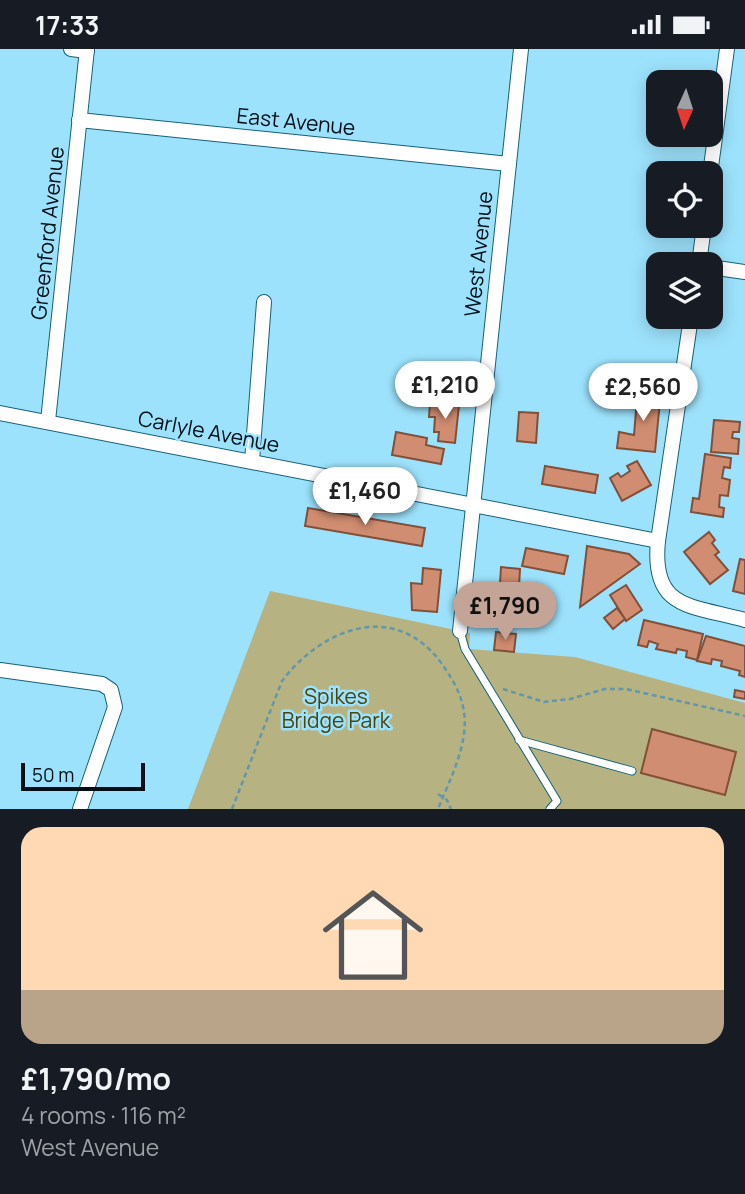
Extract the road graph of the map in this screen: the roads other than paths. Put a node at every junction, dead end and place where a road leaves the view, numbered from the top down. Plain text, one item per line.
1 (71, 49) edge
2 (521, 49) edge
3 (727, 49) edge
4 (87, 50) edge
5 (79, 120) junction
6 (712, 161) edge
7 (509, 164) junction
8 (723, 269) edge
9 (745, 272) edge
10 (264, 302) dead end
11 (689, 329) edge
12 (0, 412) edge
13 (48, 421) junction
14 (252, 461) junction
15 (472, 504) junction
16 (658, 541) junction
17 (745, 620) edge
18 (460, 631) joint
19 (0, 670) edge
20 (519, 740) junction
21 (632, 771) dead end
22 (80, 809) edge
23 (550, 809) edge

1 - 4 street
2 - 7 street, West Avenue
3 - 6 street
4 - 5 street, Greenford Avenue
5 - 7 street, East Avenue
5 - 13 street, Greenford Avenue
7 - 15 street, West Avenue
8 - 9 street
10 - 14 street
11 - 16 street
12 - 13 street, Carlyle Avenue
13 - 14 street, Carlyle Avenue
14 - 15 street, Carlyle Avenue
15 - 16 street, Carlyle Avenue
15 - 18 street, West Avenue
16 - 17 street
18 - 20 lane
19 - 22 street
20 - 21 lane
20 - 23 lane

